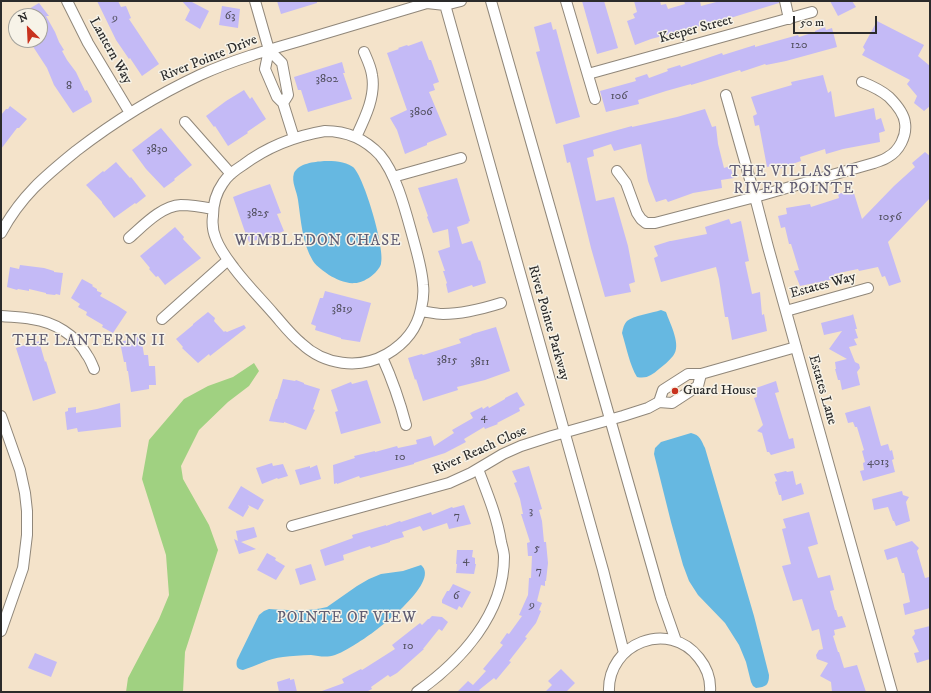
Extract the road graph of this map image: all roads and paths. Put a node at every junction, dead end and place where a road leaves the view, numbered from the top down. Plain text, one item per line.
1 (67, 1) edge
2 (255, 1) edge
3 (461, 1) edge
4 (492, 1) edge
5 (566, 1) edge
6 (784, 1) edge
7 (428, 2) edge
8 (445, 3) edge
9 (812, 12) dead end
10 (789, 19) junction
11 (269, 50) junction
12 (364, 52) dead end
13 (588, 74) junction
14 (862, 82) dead end
15 (726, 95) dead end
16 (595, 99) dead end
17 (283, 103) junction
18 (130, 113) junction
19 (185, 122) dead end
20 (356, 137) junction
21 (294, 138) junction
22 (461, 158) dead end
23 (617, 171) dead end
24 (231, 174) junction
25 (393, 177) junction
26 (755, 197) junction
27 (213, 209) junction
28 (1, 232) edge
29 (129, 238) dead end
30 (228, 260) junction
31 (868, 288) dead end
32 (501, 303) dead end
33 (421, 311) junction
34 (786, 311) junction
35 (1, 316) edge
36 (162, 319) dead end
37 (796, 347) junction
38 (382, 357) junction
39 (94, 369) dead end
40 (701, 374) junction
41 (659, 402) junction
42 (1, 416) edge
43 (611, 420) junction
44 (406, 425) dead end
45 (3, 428) edge
46 (564, 433) junction
47 (478, 469) junction
48 (292, 526) dead end
49 (1, 631) edge
50 (676, 641) junction
51 (624, 653) junction
52 (416, 692) edge
53 (609, 692) edge
54 (710, 692) edge
55 (892, 692) edge

1 - 18 street, Lantern Way
2 - 11 street
3 - 8 street
4 - 43 street
5 - 13 street
6 - 10 street
7 - 8 street, River Pointe Drive
7 - 11 street, River Pointe Drive
8 - 46 street, River Pointe Parkway
9 - 10 street, Keeper Street
10 - 13 street, Keeper Street
11 - 17 street
11 - 17 street
11 - 18 street, River Pointe Drive
12 - 20 street
13 - 16 street
14 - 26 street
15 - 26 street, Estates Lane
17 - 21 street
18 - 28 street, River Pointe Drive
19 - 24 street
20 - 21 street
20 - 25 street
21 - 24 street
22 - 25 street
23 - 26 street
24 - 27 street
25 - 33 street
26 - 34 street, Estates Lane
27 - 29 street
27 - 30 street
30 - 36 street
30 - 38 street
31 - 34 street, Estates Way
32 - 33 street
33 - 38 street
34 - 37 street, Estates Lane
35 - 39 street
37 - 40 street
37 - 55 street, Estates Lane
38 - 44 street
40 - 41 street
40 - 41 street, River Reach Close
41 - 43 street, River Reach Close
42 - 45 street
43 - 46 street, River Reach Close
43 - 50 street
45 - 49 street
46 - 47 street, River Reach Close
46 - 51 street, River Pointe Parkway
47 - 48 street, River Reach Close
47 - 52 street
50 - 51 street
50 - 54 street
51 - 53 street

